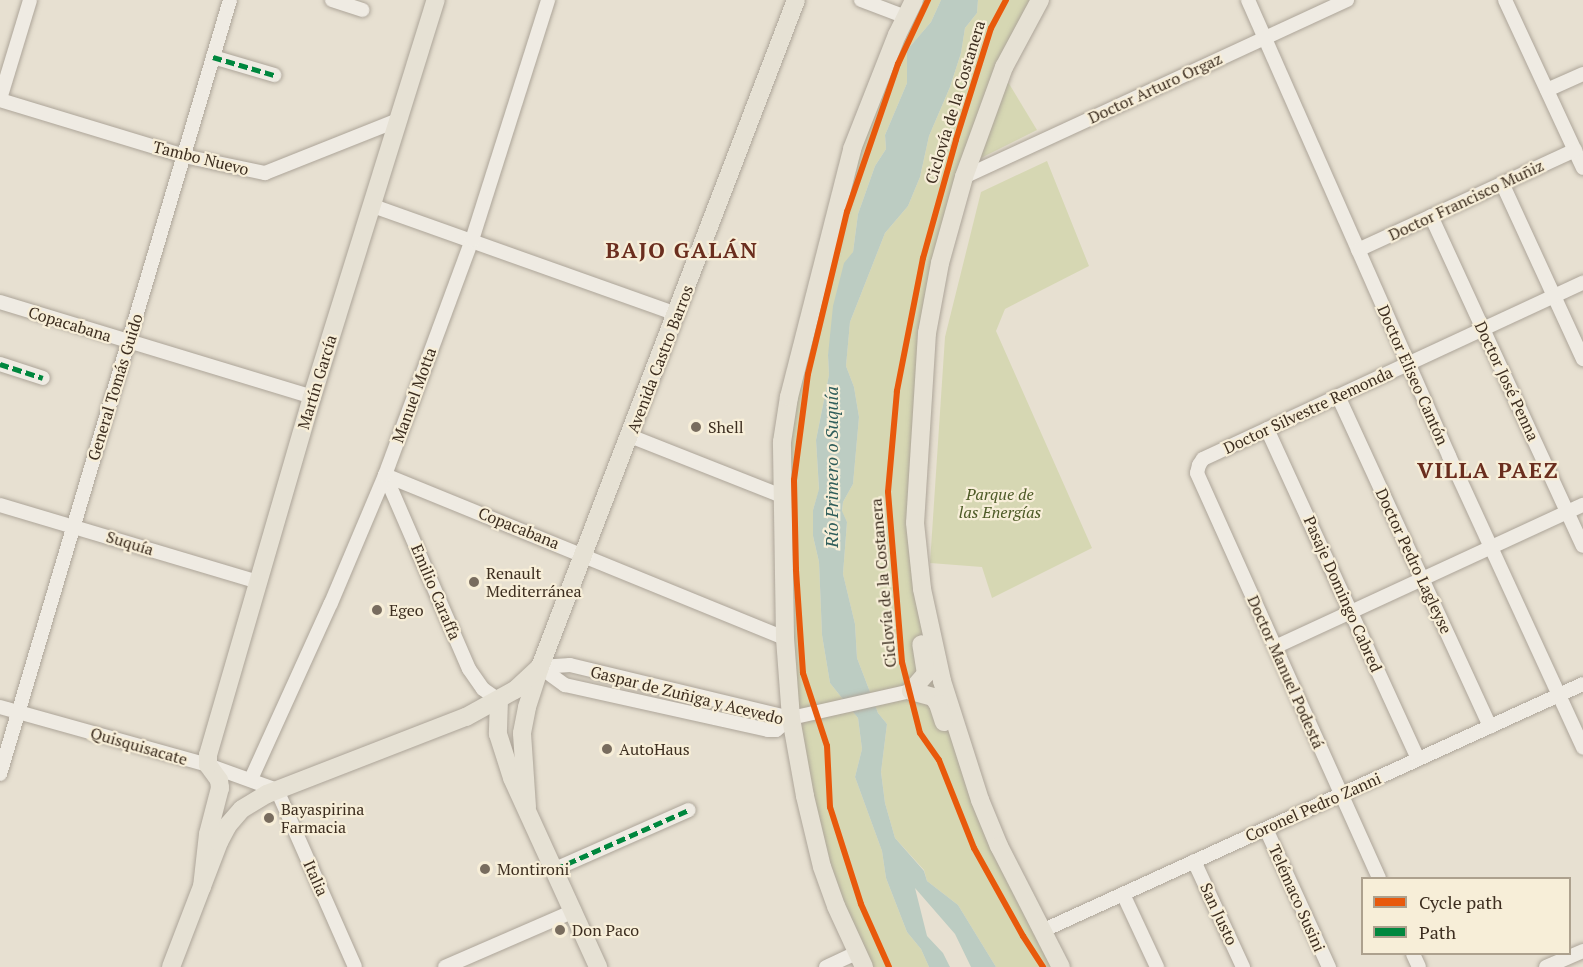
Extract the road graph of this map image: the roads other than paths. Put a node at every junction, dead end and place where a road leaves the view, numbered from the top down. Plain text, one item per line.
1 (30, 0) edge
2 (230, 0) edge
3 (332, 0) edge
4 (435, 0) edge
5 (548, 0) edge
6 (796, 0) edge
7 (861, 0) edge
8 (914, 0) edge
9 (1040, 0) edge
10 (1248, 0) edge
11 (1347, 0) edge
12 (1505, 0) edge
13 (362, 10) dead end
14 (906, 17) junction
15 (1264, 38) junction
16 (213, 57) junction
17 (1583, 74) edge
18 (274, 75) dead end
19 (1547, 90) junction
20 (0, 100) edge
21 (398, 120) junction
22 (1575, 150) junction
23 (183, 156) junction
24 (1583, 168) edge
25 (964, 177) junction
26 (1502, 183) junction
27 (373, 206) junction
28 (1431, 216) junction
29 (472, 240) junction
30 (1358, 250) junction
31 (1583, 283) edge
32 (1554, 296) junction
33 (0, 302) edge
34 (677, 314) junction
35 (1483, 329) junction
36 (129, 342) junction
37 (1583, 359) edge
38 (0, 364) edge
39 (1408, 364) junction
40 (43, 378) dead end
41 (1338, 396) junction
42 (312, 397) junction
43 (1267, 429) junction
44 (630, 436) junction
45 (1198, 465) joint
46 (385, 475) junction
47 (783, 497) junction
48 (0, 505) edge
49 (1583, 505) edge
50 (1567, 512) junction
51 (915, 523) junction
52 (72, 526) junction
53 (1583, 546) edge
54 (1492, 547) junction
55 (584, 554) junction
56 (1422, 579) junction
57 (259, 582) junction
58 (1351, 612) junction
59 (785, 638) junction
60 (1275, 647) junction
61 (540, 667) junction
62 (1583, 684) edge
63 (914, 690) junction
64 (1559, 695) junction
65 (499, 700) junction
66 (0, 706) edge
67 (19, 712) junction
68 (466, 717) junction
69 (798, 717) junction
70 (1490, 727) junction
71 (498, 734) junction
72 (1583, 748) edge
73 (1418, 759) junction
74 (208, 765) junction
75 (0, 774) edge
76 (251, 779) junction
77 (277, 789) junction
78 (1341, 794) junction
79 (527, 807) junction
80 (689, 810) dead end
81 (1266, 829) junction
82 (1194, 861) junction
83 (555, 870) junction
84 (1378, 877) edge
85 (202, 887) junction
86 (1122, 894) junction
87 (574, 911) junction
88 (1044, 930) junction
89 (1583, 951) edge
90 (860, 960) edge
91 (1058, 962) edge
92 (171, 967) edge
93 (355, 967) edge
94 (445, 967) edge
95 (598, 967) edge
96 (826, 967) edge
97 (1157, 967) edge
98 (1243, 967) edge
99 (1329, 967) edge
100 (1546, 967) edge

1 - 20 street
2 - 16 street, General Tomás Guido
3 - 13 street
4 - 21 main road, Martín García
5 - 29 street, Manuel Motta
6 - 34 main road, Avenida Castro Barros
7 - 14 street
8 - 14 main road
9 - 25 main road
10 - 15 street, Doctor Eliseo Cantón
11 - 15 street, Doctor Arturo Orgaz
12 - 19 street
14 - 47 main road
15 - 25 street, Doctor Arturo Orgaz
15 - 30 street, Doctor Eliseo Cantón
16 - 18 street
16 - 23 street, General Tomás Guido
17 - 19 street
19 - 22 street
20 - 23 street, Tambo Nuevo
21 - 23 street, Tambo Nuevo
21 - 27 main road, Martín García
22 - 24 street
22 - 26 street, Doctor Francisco Muñiz
23 - 36 street, General Tomás Guido
25 - 51 main road
26 - 28 street, Doctor Francisco Muñiz
26 - 32 street
27 - 29 street
27 - 42 main road, Martín García
28 - 30 street, Doctor Francisco Muñiz
28 - 35 street, Doctor José Penna
29 - 34 street
29 - 46 street, Manuel Motta
30 - 39 street, Doctor Eliseo Cantón
31 - 32 street, Doctor Silvestre Remonda
32 - 35 street, Doctor Silvestre Remonda
32 - 37 street
33 - 36 street, Copacabana
34 - 44 main road, Avenida Castro Barros
35 - 39 street, Doctor Silvestre Remonda
35 - 50 street, Doctor José Penna
36 - 42 street, Copacabana
36 - 52 street, General Tomás Guido
38 - 40 street
39 - 41 street, Doctor Silvestre Remonda
39 - 54 street, Doctor Eliseo Cantón
41 - 43 street, Doctor Silvestre Remonda
41 - 56 street, Doctor Pedro Lagleyse
42 - 57 main road, Martín García
43 - 45 street, Doctor Silvestre Remonda
43 - 58 street, Pasaje Domingo Cabred
44 - 47 street
44 - 55 main road, Avenida Castro Barros
45 - 60 street, Doctor Manuel Podestá
46 - 55 street, Copacabana
46 - 65 street, Emilio Caraffa
46 - 76 street, Manuel Motta
47 - 59 main road
48 - 52 street, Suquía
49 - 50 street
50 - 53 street, Doctor José Penna
50 - 54 street
51 - 63 main road
51 - 88 main road
52 - 57 street, Suquía
52 - 67 street, General Tomás Guido
54 - 56 street
54 - 64 street, Doctor Eliseo Cantón
55 - 59 street, Copacabana
55 - 61 main road, Avenida Castro Barros
56 - 58 street
56 - 70 street, Doctor Pedro Lagleyse
57 - 74 main road, Martín García
58 - 60 street
58 - 73 street, Pasaje Domingo Cabred
59 - 69 main road
60 - 78 street, Doctor Manuel Podestá
61 - 65 main road, Avenida Castro Barros
61 - 69 street, Gaspar de Zuñiga y Acevedo
61 - 69 street, Gaspar de Zuñiga y Acevedo
61 - 79 main road
62 - 64 street, Coronel Pedro Zanni
63 - 69 street
63 - 91 main road
64 - 70 street, Coronel Pedro Zanni
64 - 72 street, Doctor Eliseo Cantón
65 - 68 main road, Avenida Castro Barros
65 - 71 main road
66 - 67 street, Quisquisacate
67 - 74 street, Quisquisacate
67 - 75 street, General Tomás Guido
68 - 71 main road
68 - 77 main road, Avenida Castro Barros
69 - 90 main road
70 - 73 street, Coronel Pedro Zanni
71 - 79 main road
73 - 78 street, Coronel Pedro Zanni
74 - 76 street, Quisquisacate
74 - 85 main road
76 - 77 street, Quisquisacate
77 - 85 main road, Avenida Castro Barros
77 - 93 street, Italia
78 - 81 street, Coronel Pedro Zanni
78 - 84 street, Doctor Manuel Podestá
79 - 83 main road
80 - 83 street
81 - 82 street, Coronel Pedro Zanni
81 - 99 street, Telémaco Susini
82 - 86 street, Coronel Pedro Zanni
82 - 98 street, San Justo
83 - 87 main road
85 - 92 main road
86 - 88 street, Coronel Pedro Zanni
86 - 97 street
87 - 94 street
87 - 95 main road
88 - 91 main road
89 - 100 street
90 - 96 street

